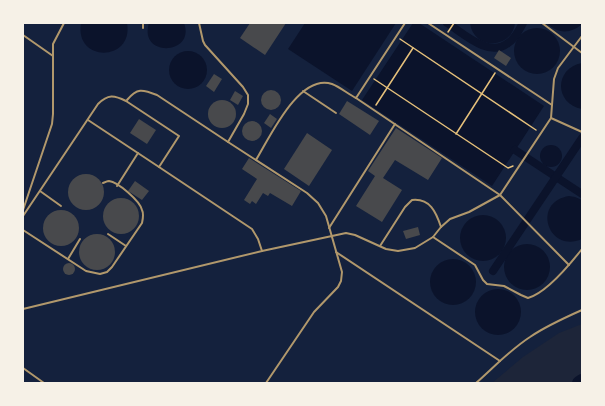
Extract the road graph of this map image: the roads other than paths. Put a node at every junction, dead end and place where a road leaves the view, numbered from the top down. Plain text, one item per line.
1 (64, 23) edge
2 (143, 23) edge
3 (199, 23) edge
4 (405, 23) edge
5 (428, 23) edge
6 (542, 23) edge
7 (143, 28) dead end
8 (23, 36) edge
9 (582, 36) edge
10 (574, 47) junction
11 (582, 53) edge
12 (53, 56) junction
13 (303, 91) junction
14 (356, 98) junction
15 (126, 101) junction
16 (552, 105) junction
17 (336, 113) dead end
18 (551, 118) junction
19 (87, 120) junction
20 (395, 124) junction
21 (581, 132) edge
22 (228, 142) junction
23 (138, 153) junction
24 (256, 160) junction
25 (159, 167) junction
26 (103, 183) dead end
27 (117, 186) junction
28 (40, 191) junction
29 (500, 195) junction
30 (61, 206) dead end
31 (23, 210) edge
32 (23, 216) edge
33 (442, 226) junction
34 (329, 228) junction
35 (23, 230) edge
36 (108, 234) dead end
37 (332, 236) junction
38 (433, 238) junction
39 (80, 239) dead end
40 (126, 246) junction
41 (380, 246) junction
42 (582, 249) edge
43 (262, 251) junction
44 (336, 251) junction
45 (68, 259) junction
46 (569, 265) junction
47 (23, 309) edge
48 (582, 310) edge
49 (500, 361) junction
50 (23, 368) edge
51 (44, 383) edge
52 (266, 383) edge
53 (476, 383) edge

1 - 12 lane
2 - 7 lane
3 - 22 lane
4 - 14 lane
5 - 16 lane
6 - 10 lane
8 - 12 lane
9 - 10 lane
10 - 11 lane
10 - 16 lane
12 - 31 lane
13 - 14 lane
13 - 17 lane
13 - 24 lane
14 - 20 lane
15 - 19 lane
15 - 22 lane
15 - 25 lane
16 - 18 lane
18 - 21 lane
18 - 29 lane
19 - 23 lane
19 - 28 lane
20 - 29 lane
20 - 34 lane
22 - 24 lane
23 - 25 lane
23 - 27 lane
24 - 34 lane
25 - 43 lane
26 - 27 lane
27 - 40 lane
28 - 30 lane
28 - 32 lane
29 - 33 lane
29 - 46 lane
33 - 38 lane
33 - 41 lane
34 - 37 lane
35 - 45 lane
36 - 40 lane
37 - 41 lane
37 - 43 lane
37 - 44 lane
38 - 41 lane
38 - 46 lane
39 - 45 lane
40 - 45 lane
42 - 46 lane
43 - 47 lane
44 - 49 lane
44 - 52 lane
48 - 49 lane
49 - 53 lane
50 - 51 lane

